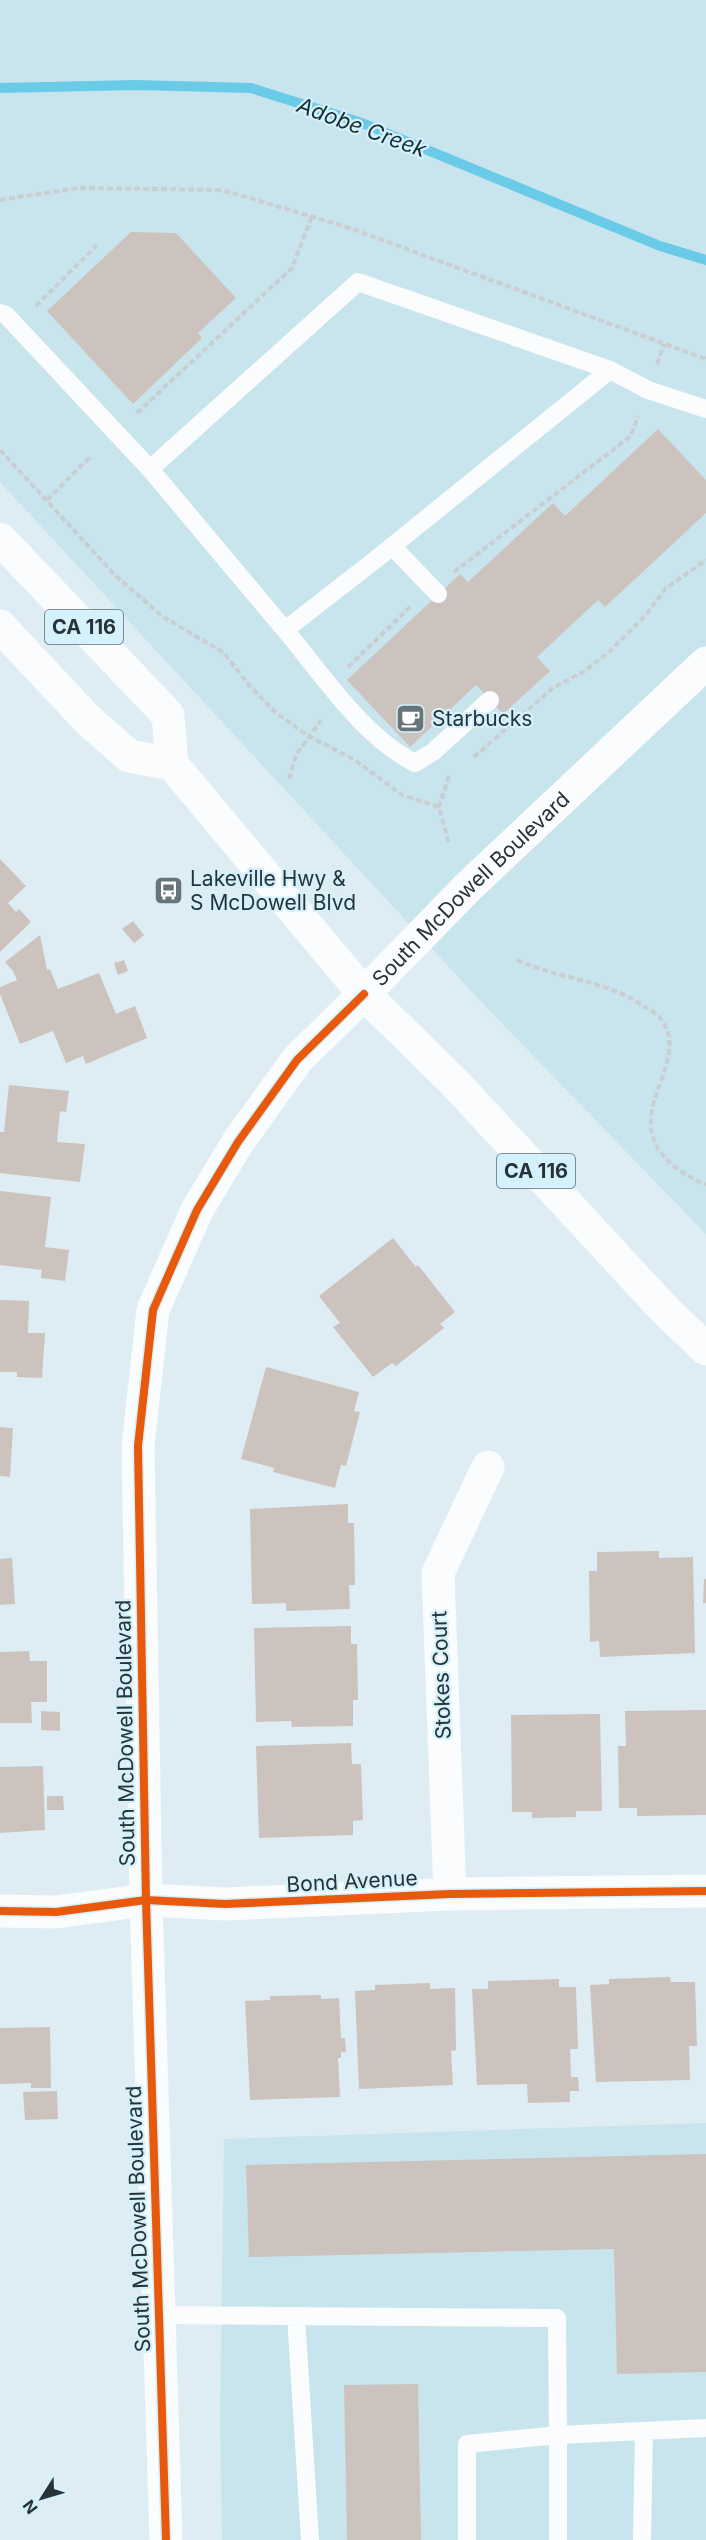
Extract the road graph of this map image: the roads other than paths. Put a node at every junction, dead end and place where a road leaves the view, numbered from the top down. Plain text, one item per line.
1 (0, 313) edge
2 (610, 370) junction
3 (706, 409) edge
4 (150, 469) junction
5 (0, 539) edge
6 (392, 546) junction
7 (438, 594) dead end
8 (0, 626) edge
9 (285, 630) junction
10 (706, 663) edge
11 (490, 700) dead end
12 (172, 764) junction
13 (364, 994) junction
14 (706, 1349) edge
15 (488, 1467) dead end
16 (706, 1891) edge
17 (450, 1894) junction
18 (146, 1900) junction
19 (0, 1911) edge
20 (159, 2315) junction
21 (296, 2316) junction
22 (706, 2428) edge
23 (644, 2431) junction
24 (558, 2435) junction
25 (166, 2540) edge
26 (310, 2540) edge
27 (467, 2540) edge
28 (558, 2540) edge
29 (642, 2540) edge

1 - 4 lane
2 - 3 lane
2 - 4 lane
2 - 6 lane
4 - 9 lane
5 - 12 main road, CA 116
6 - 7 lane
6 - 9 lane
8 - 12 main road, CA 116
9 - 11 lane
10 - 13 main road, South McDowell Boulevard
12 - 13 main road, CA 116
13 - 14 main road, CA 116
13 - 18 main road, South McDowell Boulevard
15 - 17 main road, Stokes Court
16 - 17 main road, Bond Avenue
17 - 18 main road, Bond Avenue
18 - 19 main road, Bond Avenue
18 - 20 main road, South McDowell Boulevard
20 - 21 lane
20 - 25 main road, South McDowell Boulevard
21 - 24 lane
21 - 26 lane
22 - 23 lane
23 - 24 lane
23 - 29 lane
24 - 27 lane
24 - 28 lane

